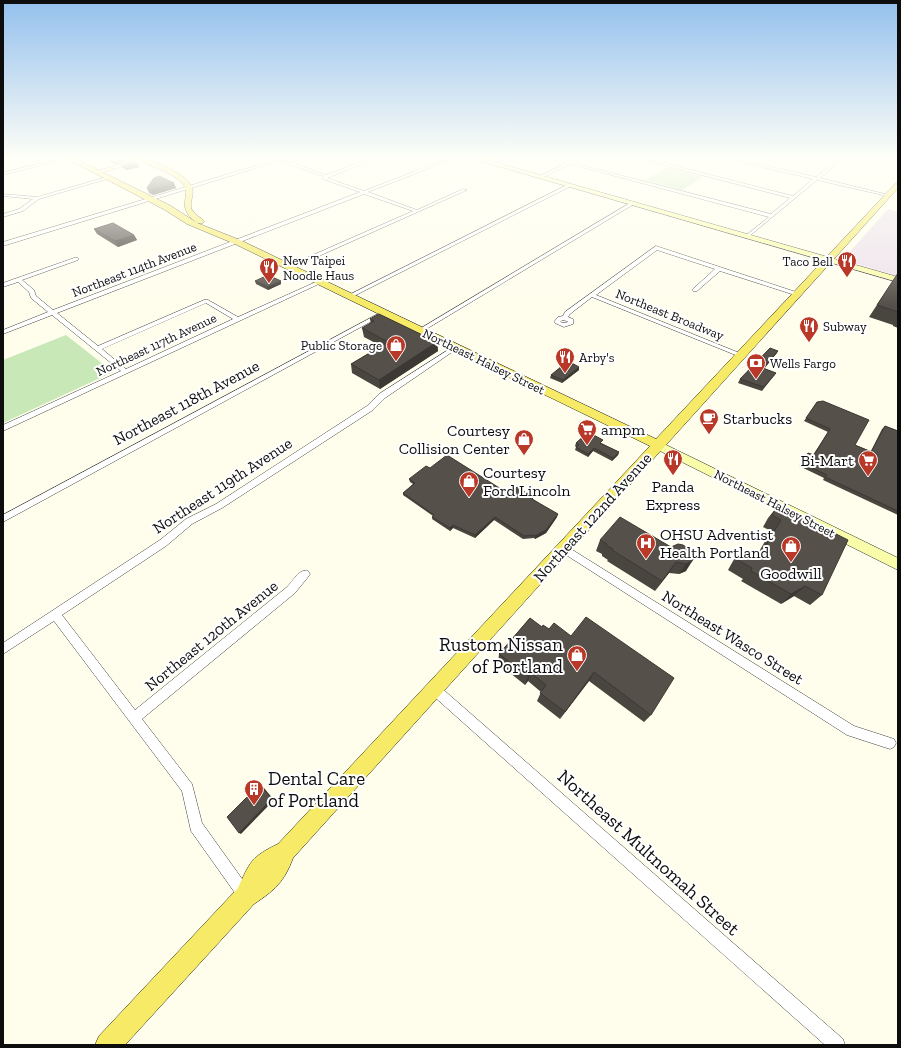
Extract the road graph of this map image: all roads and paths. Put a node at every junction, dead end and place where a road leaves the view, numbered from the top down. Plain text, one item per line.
1 (25, 207) edge
2 (128, 207) edge
3 (163, 207) edge
4 (188, 207) edge
5 (329, 207) edge
6 (404, 207) edge
7 (426, 207) edge
8 (527, 207) edge
9 (627, 207) edge
10 (642, 207) edge
11 (737, 207) edge
12 (783, 207) edge
13 (877, 207) edge
14 (416, 211) junction
15 (3, 216) edge
16 (772, 216) junction
17 (747, 237) junction
18 (238, 242) junction
19 (3, 244) edge
20 (76, 259) dead end
21 (827, 260) junction
22 (290, 267) junction
23 (718, 269) junction
24 (19, 280) junction
25 (898, 280) edge
26 (320, 282) junction
27 (3, 285) edge
28 (695, 290) dead end
29 (796, 294) junction
30 (592, 295) junction
31 (350, 296) junction
32 (384, 312) junction
33 (53, 313) junction
34 (565, 318) dead end
35 (237, 319) junction
36 (421, 330) junction
37 (3, 332) edge
38 (456, 347) junction
39 (97, 349) junction
40 (740, 355) junction
41 (126, 372) junction
42 (3, 428) edge
43 (658, 444) junction
44 (3, 519) edge
45 (563, 548) junction
46 (898, 564) edge
47 (304, 574) dead end
48 (55, 614) junction
49 (3, 649) edge
50 (434, 689) junction
51 (134, 718) junction
52 (890, 743) dead end
53 (246, 896) junction
54 (108, 1045) edge
55 (837, 1045) edge

1 - 15 street
2 - 19 street
3 - 18 main road, Northeast Halsey Street
4 - 18 main road
5 - 18 street, Northeast 114th Avenue
6 - 14 street
7 - 14 street
8 - 31 street
9 - 36 street
10 - 17 street
11 - 16 street
12 - 16 street
13 - 21 main road, Northeast 122nd Avenue
14 - 22 street
16 - 17 street
17 - 21 street
18 - 22 main road, Northeast Halsey Street
18 - 33 street, Northeast 114th Avenue
20 - 24 street
21 - 25 street
21 - 29 main road, Northeast 122nd Avenue
22 - 26 main road, Northeast Halsey Street
23 - 28 street
23 - 29 street
23 - 30 street
24 - 27 street
24 - 33 street
26 - 31 main road, Northeast Halsey Street
26 - 35 street, Northeast 117th Avenue
29 - 40 main road, Northeast 122nd Avenue
30 - 34 street
30 - 40 street, Northeast Broadway
31 - 32 main road, Northeast Halsey Street
32 - 36 main road, Northeast Halsey Street
32 - 44 street, Northeast 118th Avenue
33 - 37 street, Northeast 114th Avenue
33 - 39 street
35 - 39 street
35 - 41 street, Northeast 117th Avenue
36 - 38 main road, Northeast Halsey Street
38 - 43 main road, Northeast Halsey Street
38 - 48 street, Northeast 119th Avenue
39 - 41 street
40 - 43 main road, Northeast 122nd Avenue
41 - 42 street, Northeast 117th Avenue
43 - 45 main road, Northeast 122nd Avenue
43 - 46 street, Northeast Halsey Street
45 - 50 main road, Northeast 122nd Avenue
45 - 52 street, Northeast Wasco Street
47 - 51 street, Northeast 120th Avenue
48 - 49 street, Northeast 119th Avenue
48 - 51 street
50 - 53 main road, Northeast 122nd Avenue
50 - 55 street, Northeast Multnomah Street
51 - 53 street
53 - 54 main road, Northeast 122nd Avenue

